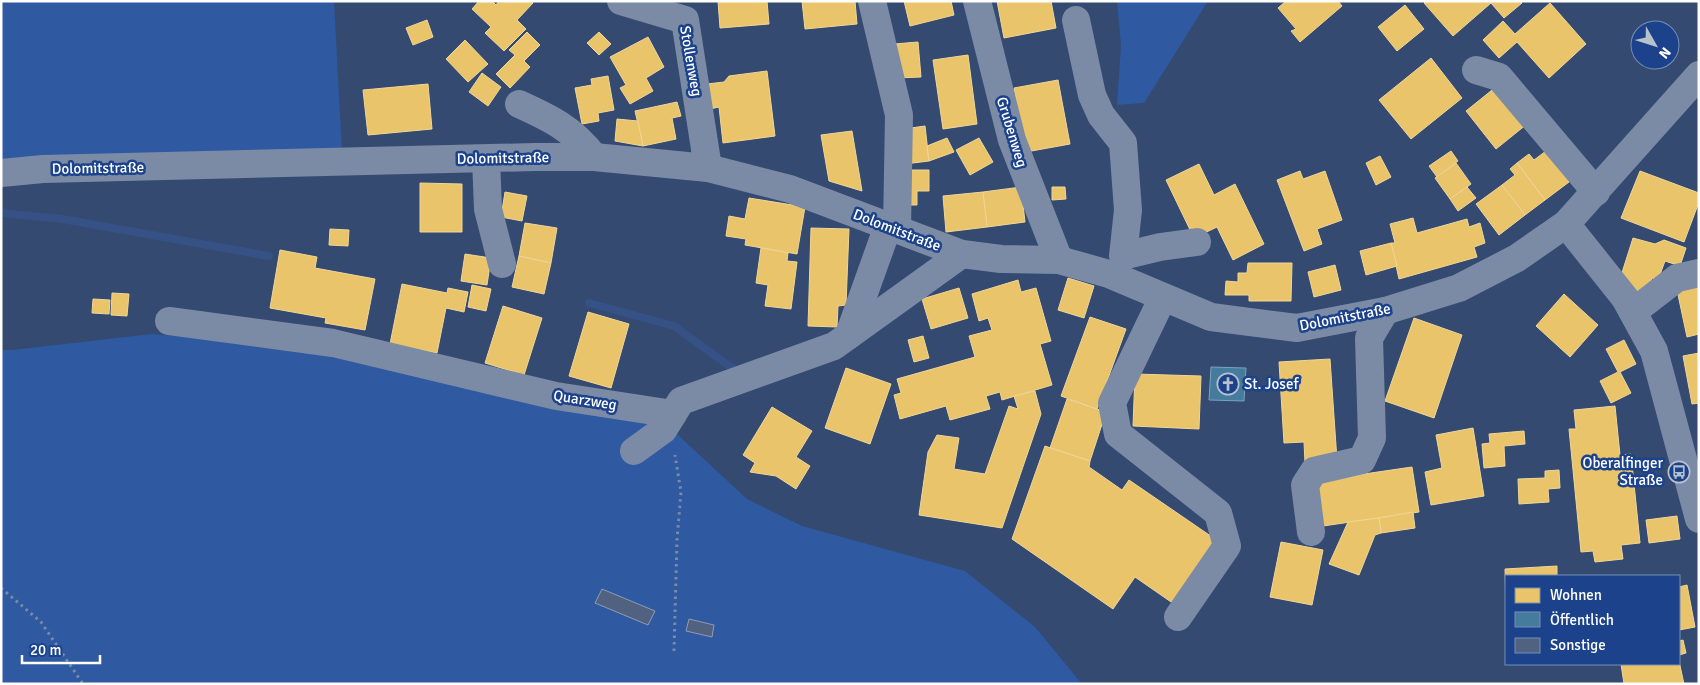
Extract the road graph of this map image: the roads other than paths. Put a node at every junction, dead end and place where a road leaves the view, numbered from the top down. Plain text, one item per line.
1 (621, 1) edge
2 (872, 1) edge
3 (977, 1) edge
4 (1076, 20) dead end
5 (1476, 70) dead end
6 (1699, 76) edge
7 (519, 104) dead end
8 (594, 157) junction
9 (486, 159) junction
10 (708, 168) junction
11 (1, 173) edge
12 (1596, 192) junction
13 (1566, 224) junction
14 (892, 228) junction
15 (1197, 242) dead end
16 (962, 254) junction
17 (1699, 256) edge
18 (1059, 260) junction
19 (502, 264) dead end
20 (1120, 266) junction
21 (1688, 275) edge
22 (1163, 297) junction
23 (1385, 311) junction
24 (1633, 312) junction
25 (169, 321) dead end
26 (849, 335) junction
27 (672, 414) junction
28 (634, 451) dead end
29 (1699, 519) edge
30 (1311, 532) dead end
31 (1178, 617) dead end

1 - 10 street, Stollenweg
2 - 14 street
3 - 18 street, Grubenweg
4 - 20 street
5 - 12 street
6 - 12 street, Dolomitstraße
7 - 8 street
8 - 9 street, Dolomitstraße
8 - 10 street, Dolomitstraße
9 - 11 street, Dolomitstraße
9 - 19 street
10 - 14 street, Dolomitstraße
12 - 13 street, Dolomitstraße
13 - 23 street, Dolomitstraße
13 - 24 street
14 - 16 street, Dolomitstraße
14 - 26 street
15 - 20 street
16 - 18 street, Dolomitstraße
16 - 26 street
17 - 21 street
18 - 20 street, Dolomitstraße
20 - 22 street, Dolomitstraße
21 - 24 street
22 - 23 street, Dolomitstraße
22 - 31 street
23 - 30 street
24 - 29 street
25 - 27 street, Quarzweg
26 - 27 street
27 - 28 street

